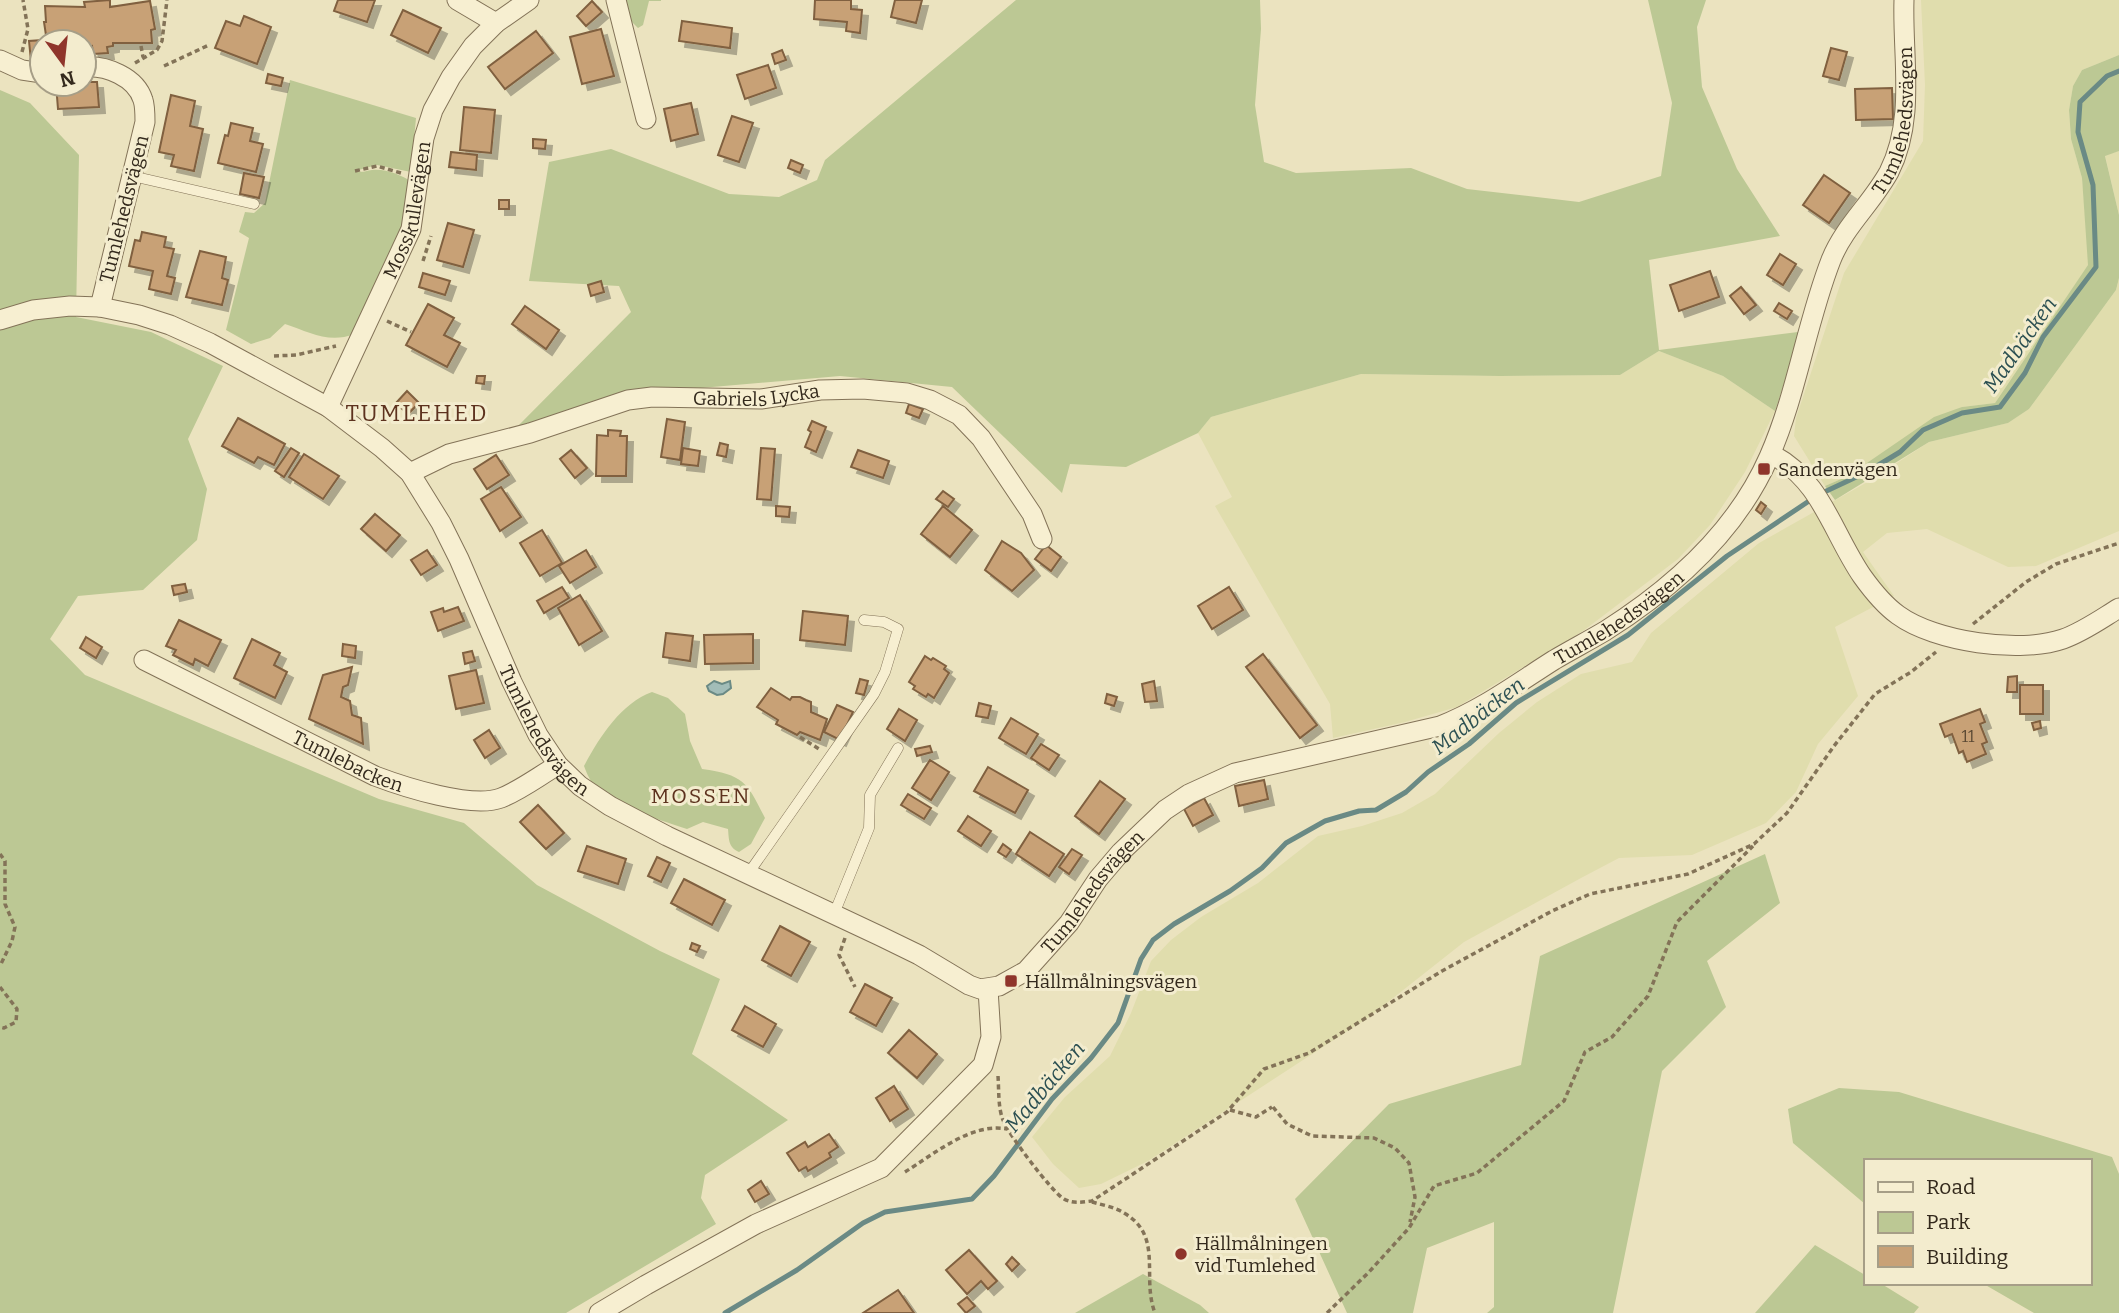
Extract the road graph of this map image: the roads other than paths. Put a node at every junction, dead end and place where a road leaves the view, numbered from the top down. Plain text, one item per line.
1 (457, 0) edge
2 (529, 0) edge
3 (616, 0) edge
4 (1904, 0) edge
5 (496, 23) junction
6 (7, 63) edge
7 (98, 68) edge
8 (28, 69) edge
9 (646, 119) dead end
10 (132, 176) junction
11 (254, 204) dead end
12 (100, 307) junction
13 (0, 320) edge
14 (328, 407) junction
15 (1771, 454) junction
16 (410, 473) junction
17 (1042, 539) dead end
18 (2119, 608) edge
19 (864, 620) dead end
20 (144, 660) dead end
21 (898, 748) dead end
22 (558, 765) junction
23 (748, 874) junction
24 (834, 914) junction
25 (988, 989) junction
26 (599, 1313) edge

1 - 5 street
2 - 5 street, Mosskullevägen
3 - 9 street
4 - 15 street, Tumlehedsvägen
5 - 14 street, Mosskullevägen
6 - 8 street
7 - 10 street, Tumlehedsvägen
10 - 11 lane
10 - 12 street, Tumlehedsvägen
12 - 13 street, Tumlehedsvägen
12 - 14 street, Tumlehedsvägen
14 - 16 street, Tumlehedsvägen
15 - 18 street
15 - 25 street, Tumlehedsvägen
16 - 17 street, Gabriels Lycka
16 - 22 street, Tumlehedsvägen
19 - 23 lane
20 - 22 street, Tumlebacken
21 - 24 lane
22 - 23 street, Tumlehedsvägen
23 - 24 street, Tumlehedsvägen
24 - 25 street, Tumlehedsvägen
25 - 26 street

